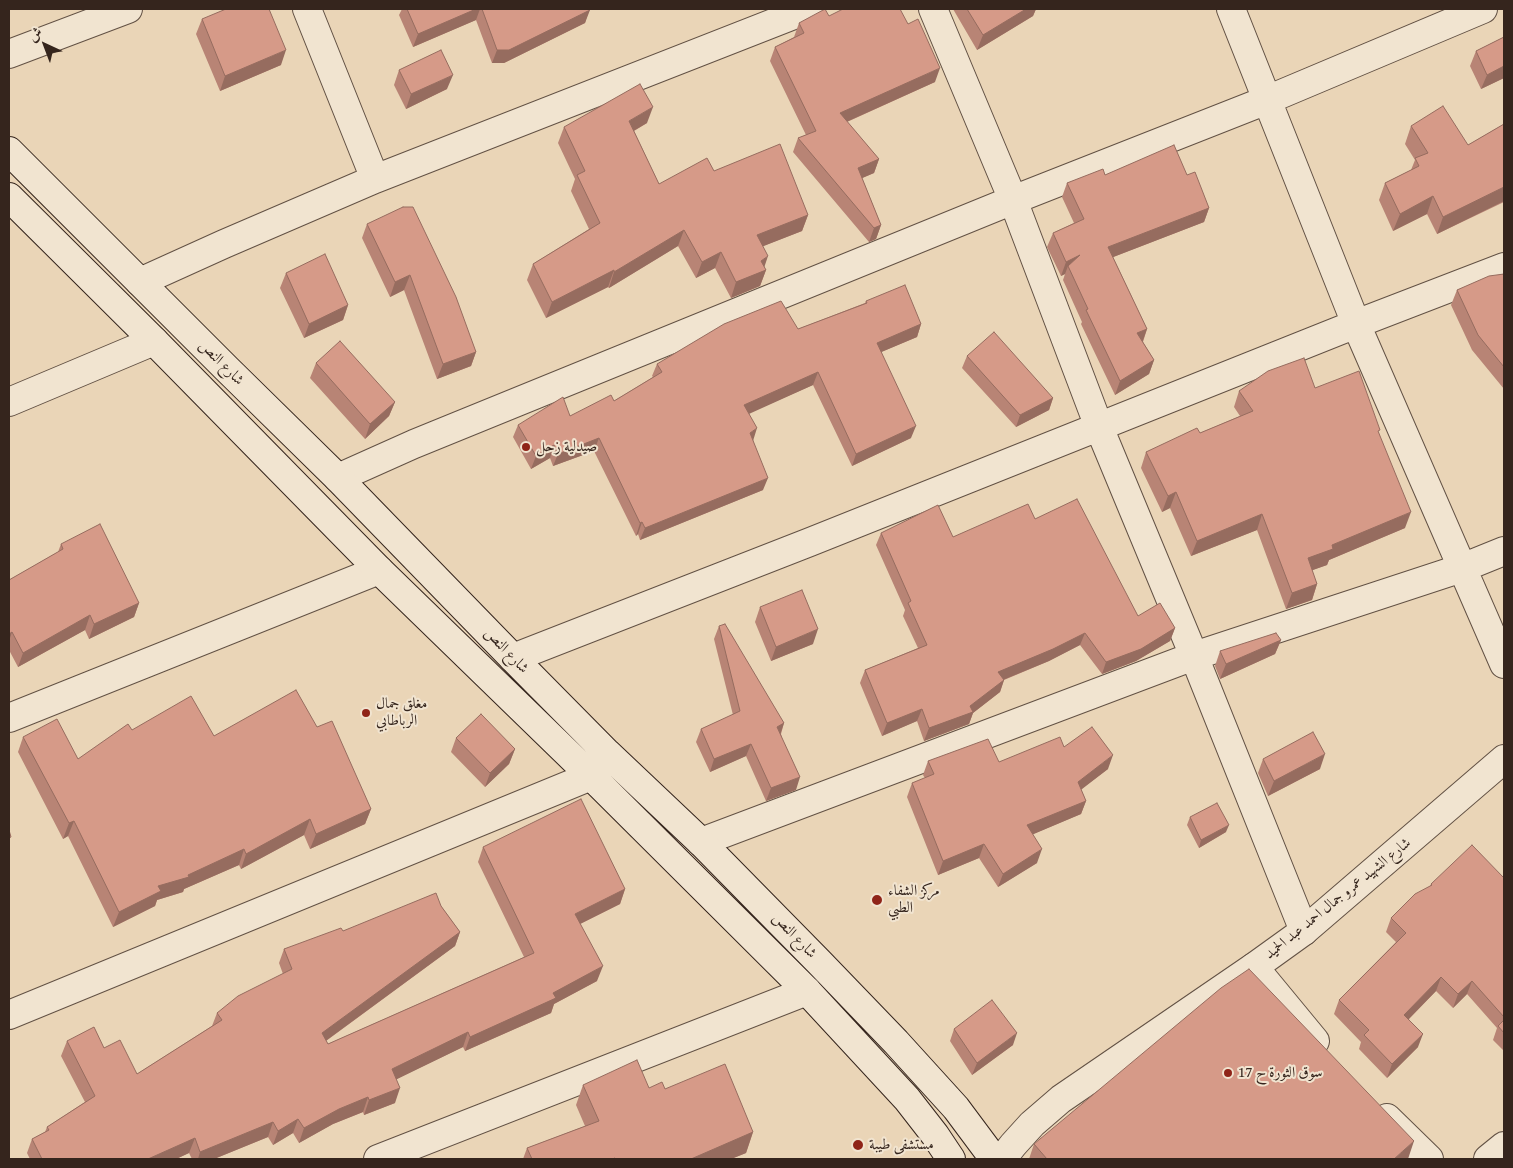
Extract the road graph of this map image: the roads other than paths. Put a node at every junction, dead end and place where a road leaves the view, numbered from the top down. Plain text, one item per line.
1 (128, 9) edge
2 (307, 9) edge
3 (809, 9) edge
4 (932, 9) edge
5 (1231, 9) edge
6 (1483, 9) edge
7 (9, 54) edge
8 (1267, 100) junction
9 (9, 151) edge
10 (375, 180) junction
11 (9, 197) edge
12 (1013, 200) junction
13 (1504, 267) edge
14 (140, 282) junction
15 (1356, 324) junction
16 (154, 341) junction
17 (9, 402) edge
18 (1099, 427) junction
19 (338, 478) junction
20 (1504, 551) edge
21 (1462, 568) junction
22 (379, 570) junction
23 (1194, 656) junction
24 (513, 658) junction
25 (1504, 664) edge
26 (9, 718) edge
27 (1504, 759) edge
28 (591, 776) junction
29 (701, 842) junction
30 (1304, 931) junction
31 (1254, 967) junction
32 (807, 991) junction
33 (9, 1015) edge
34 (1329, 1059) edge
35 (1369, 1099) edge
36 (1504, 1146) edge
37 (378, 1159) edge
38 (951, 1159) edge
39 (994, 1159) edge
40 (1002, 1159) edge
41 (1429, 1159) edge
42 (1488, 1159) edge

1 - 7 street
2 - 10 street
3 - 10 street
4 - 12 street
5 - 8 street
6 - 8 street
8 - 12 street
8 - 15 street
9 - 14 street, شارع النص
10 - 14 street
11 - 16 street, شارع النص
12 - 18 street
12 - 19 street
13 - 15 street
14 - 19 street, شارع النص
15 - 18 street
15 - 21 street
16 - 17 street
16 - 22 street, شارع النص
18 - 23 street
18 - 24 street
19 - 24 street, شارع النص
20 - 21 street
21 - 23 street
21 - 25 street
22 - 26 street
22 - 28 street, شارع النص
23 - 29 street
23 - 30 street
24 - 29 street, شارع النص
27 - 30 street, شارع الشهيد عمرو جمال احمد عبد الحميد
28 - 32 street, شارع النص
28 - 33 street
29 - 39 street, شارع النص
30 - 31 street, شارع الشهيد عمرو جمال احمد عبد الحميد
31 - 34 street
31 - 40 street, شارع الشهيد عمرو جمال احمد عبد الحميد
32 - 37 street
32 - 38 street, شارع النص
35 - 41 street
36 - 42 street

